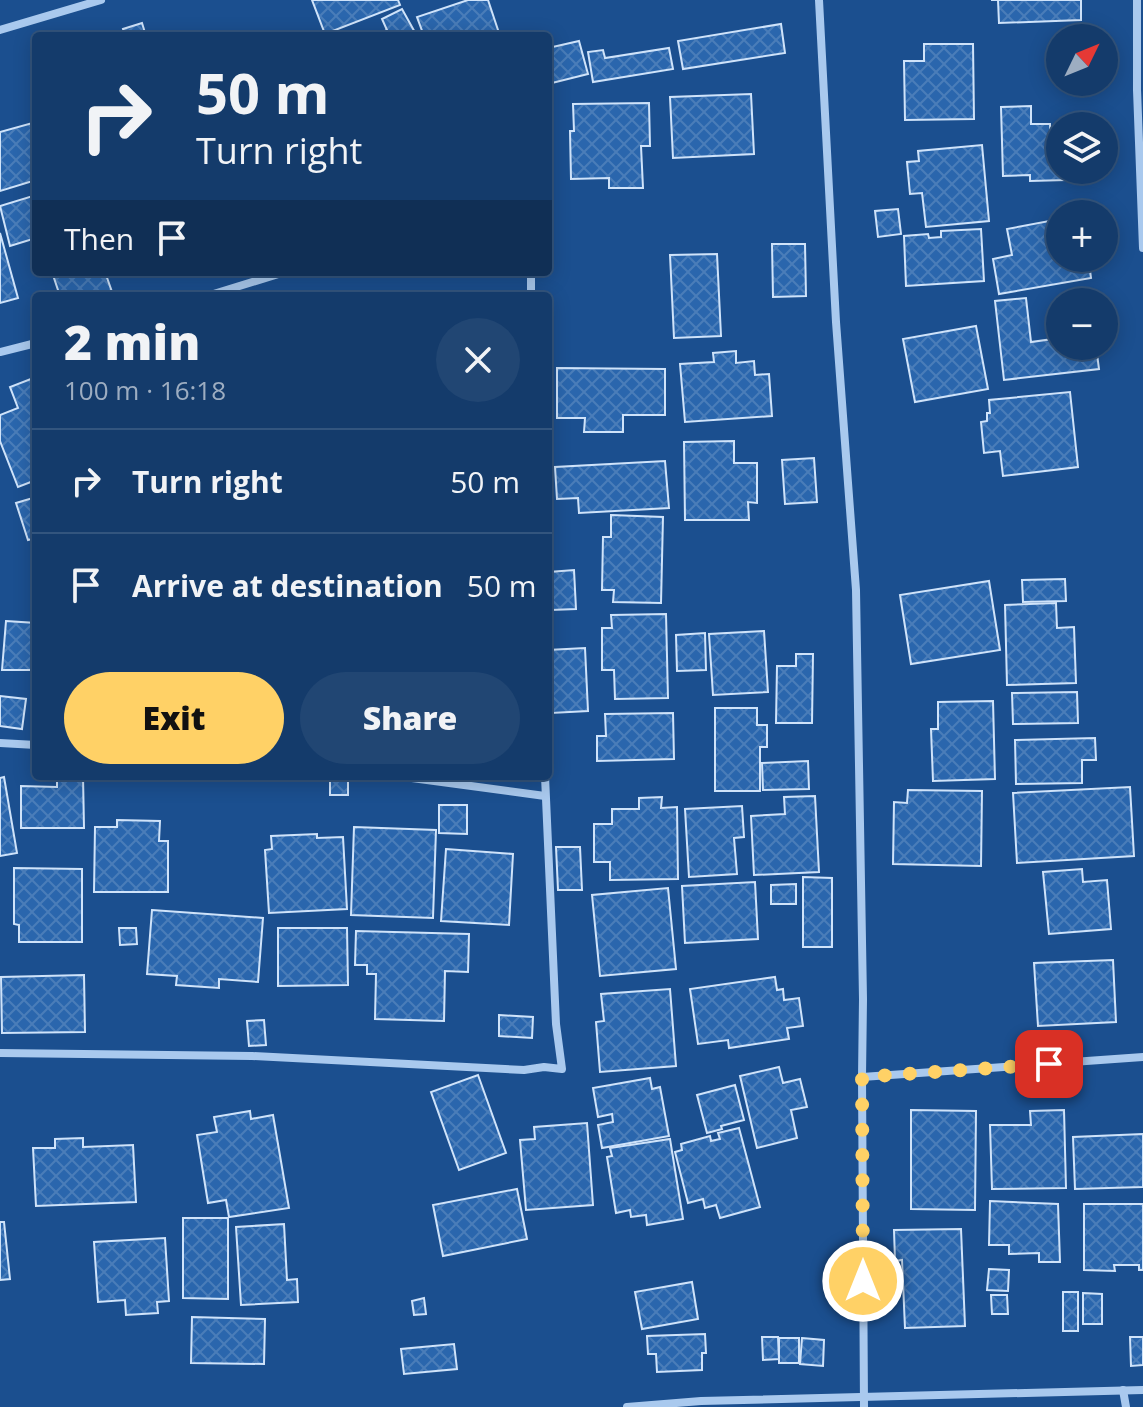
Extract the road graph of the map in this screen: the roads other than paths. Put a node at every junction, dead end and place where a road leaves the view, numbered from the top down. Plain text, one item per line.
1 (101, 0) edge
2 (819, 0) edge
3 (1137, 0) edge
4 (0, 30) edge
5 (1143, 248) edge
6 (272, 276) edge
7 (220, 292) edge
8 (32, 344) edge
9 (0, 352) edge
10 (0, 743) edge
11 (32, 745) edge
12 (427, 780) edge
13 (545, 780) edge
14 (545, 796) junction
15 (0, 1053) edge
16 (1143, 1057) edge
17 (862, 1077) junction
18 (1123, 1390) junction
19 (1143, 1390) edge
20 (864, 1402) edge
21 (627, 1407) edge
22 (1126, 1407) edge

1 - 4 street
2 - 17 street
3 - 5 street
6 - 7 street
8 - 9 street
10 - 11 street
12 - 14 street
13 - 14 street
14 - 15 street
16 - 17 street
17 - 20 street
18 - 19 street
18 - 20 street
18 - 22 street
20 - 21 street

